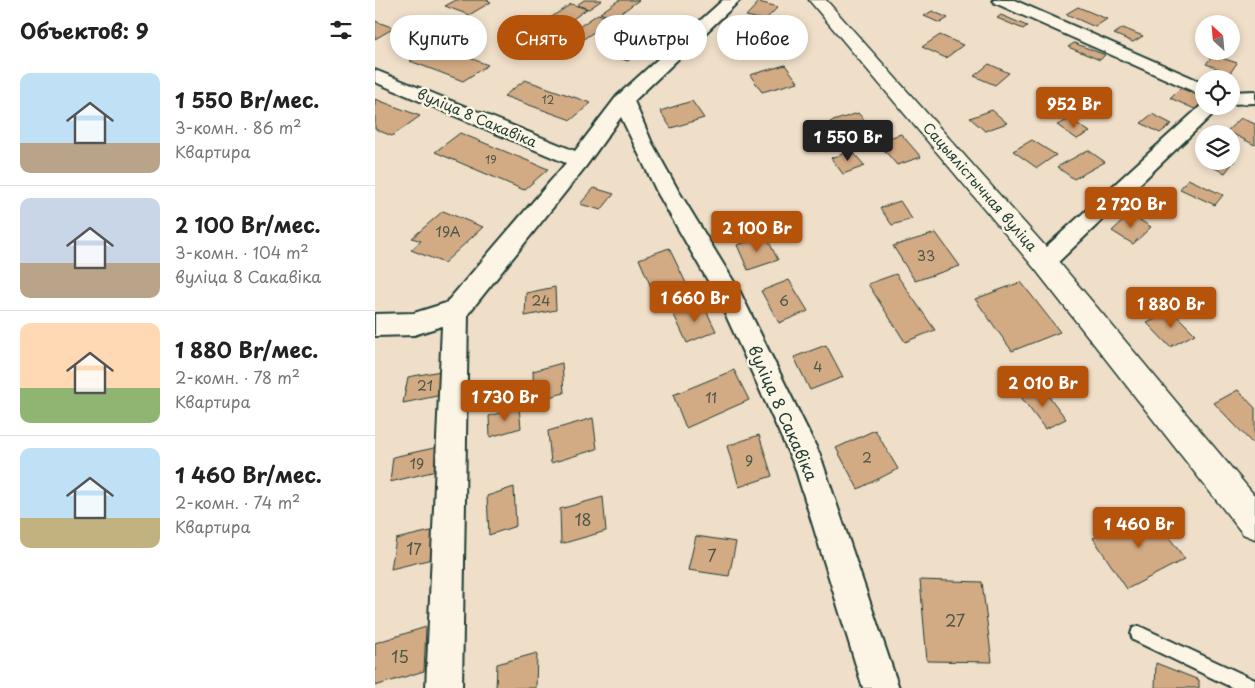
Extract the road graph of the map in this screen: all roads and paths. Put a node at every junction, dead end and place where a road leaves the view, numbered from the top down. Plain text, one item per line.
1 (732, 0) edge
2 (817, 0) edge
3 (1001, 0) edge
4 (375, 75) edge
5 (1195, 86) edge
6 (1255, 97) edge
7 (1240, 98) edge
8 (624, 100) junction
9 (1202, 115) edge
10 (579, 161) junction
11 (1044, 262) junction
12 (455, 311) junction
13 (375, 325) edge
14 (1255, 522) edge
15 (1139, 634) dead end
16 (444, 688) edge
17 (881, 688) edge
18 (1252, 688) edge

1 - 8 street
2 - 11 street, Сацыялістычная вуліца
3 - 5 street
4 - 10 street, вуліца 8 Сакавіка
6 - 7 street
8 - 10 street
8 - 17 street, вуліца 8 Сакавіка
9 - 11 street, Сацыялістычная вуліца
10 - 12 street
11 - 14 street, Сацыялістычная вуліца
12 - 13 street
12 - 16 street
15 - 18 lane

